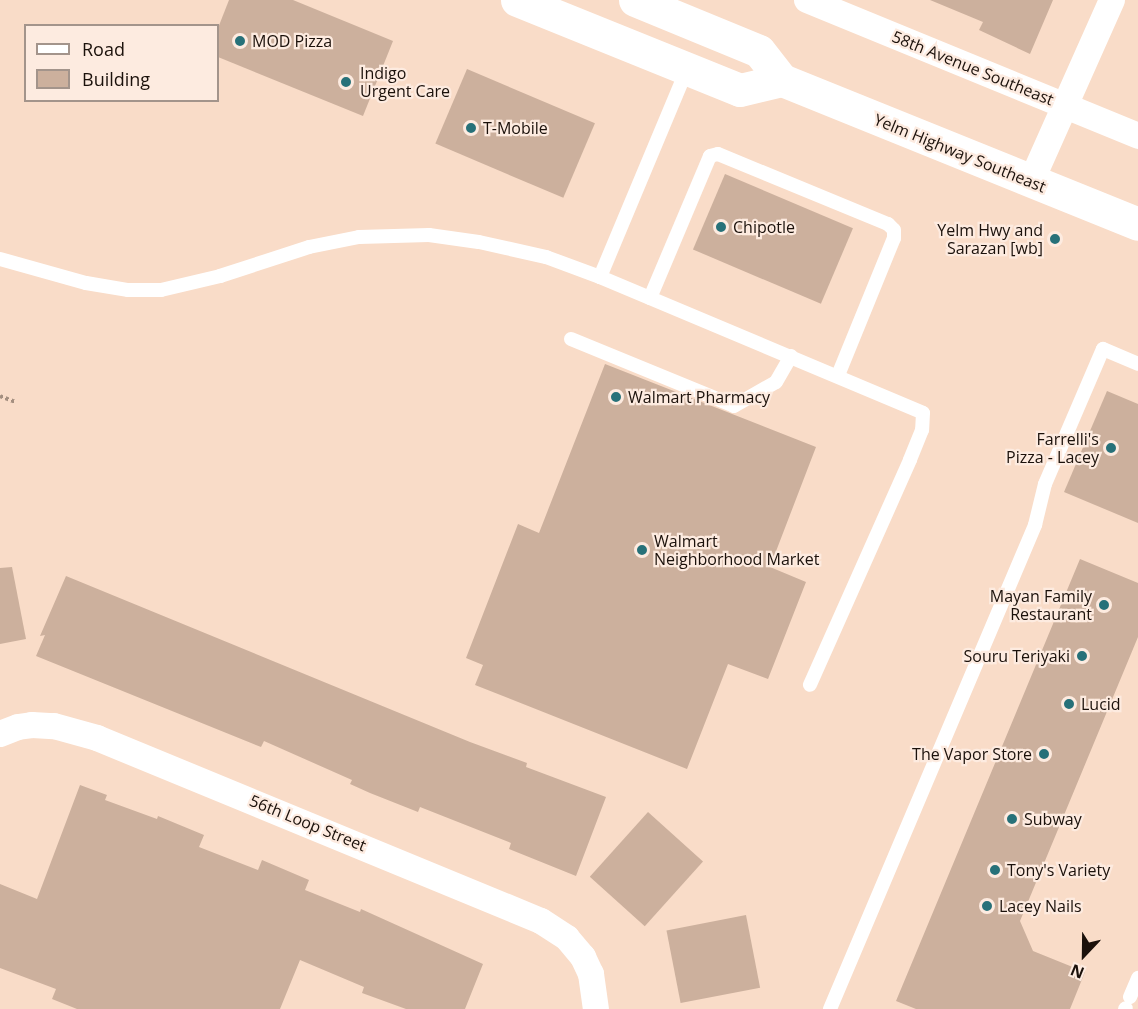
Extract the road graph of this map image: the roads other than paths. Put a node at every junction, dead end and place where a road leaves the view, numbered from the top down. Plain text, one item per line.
1 (517, 0) edge
2 (635, 0) edge
3 (807, 0) edge
4 (1112, 0) edge
5 (687, 69) junction
6 (782, 80) junction
7 (1064, 105) junction
8 (1138, 136) edge
9 (1031, 182) junction
10 (1138, 225) edge
11 (0, 259) edge
12 (600, 277) junction
13 (650, 298) junction
14 (572, 339) dead end
15 (791, 356) junction
16 (1138, 364) edge
17 (838, 375) junction
18 (810, 685) dead end
19 (0, 734) edge
20 (1138, 978) edge
21 (1127, 1005) edge
22 (596, 1009) edge
23 (830, 1009) edge

1 - 5 main road
2 - 6 main road, Yelm Highway Southeast
3 - 7 street, 58th Avenue Southeast
4 - 7 street
5 - 6 main road
5 - 12 lane
6 - 9 main road, Yelm Highway Southeast
7 - 8 street, 58th Avenue Southeast
7 - 9 street
9 - 10 main road, Yelm Highway Southeast
11 - 12 lane
12 - 13 lane
13 - 15 lane
13 - 17 lane
14 - 15 lane
15 - 17 lane
16 - 23 lane
17 - 18 lane
19 - 22 street, 56th Loop Street
20 - 21 lane

